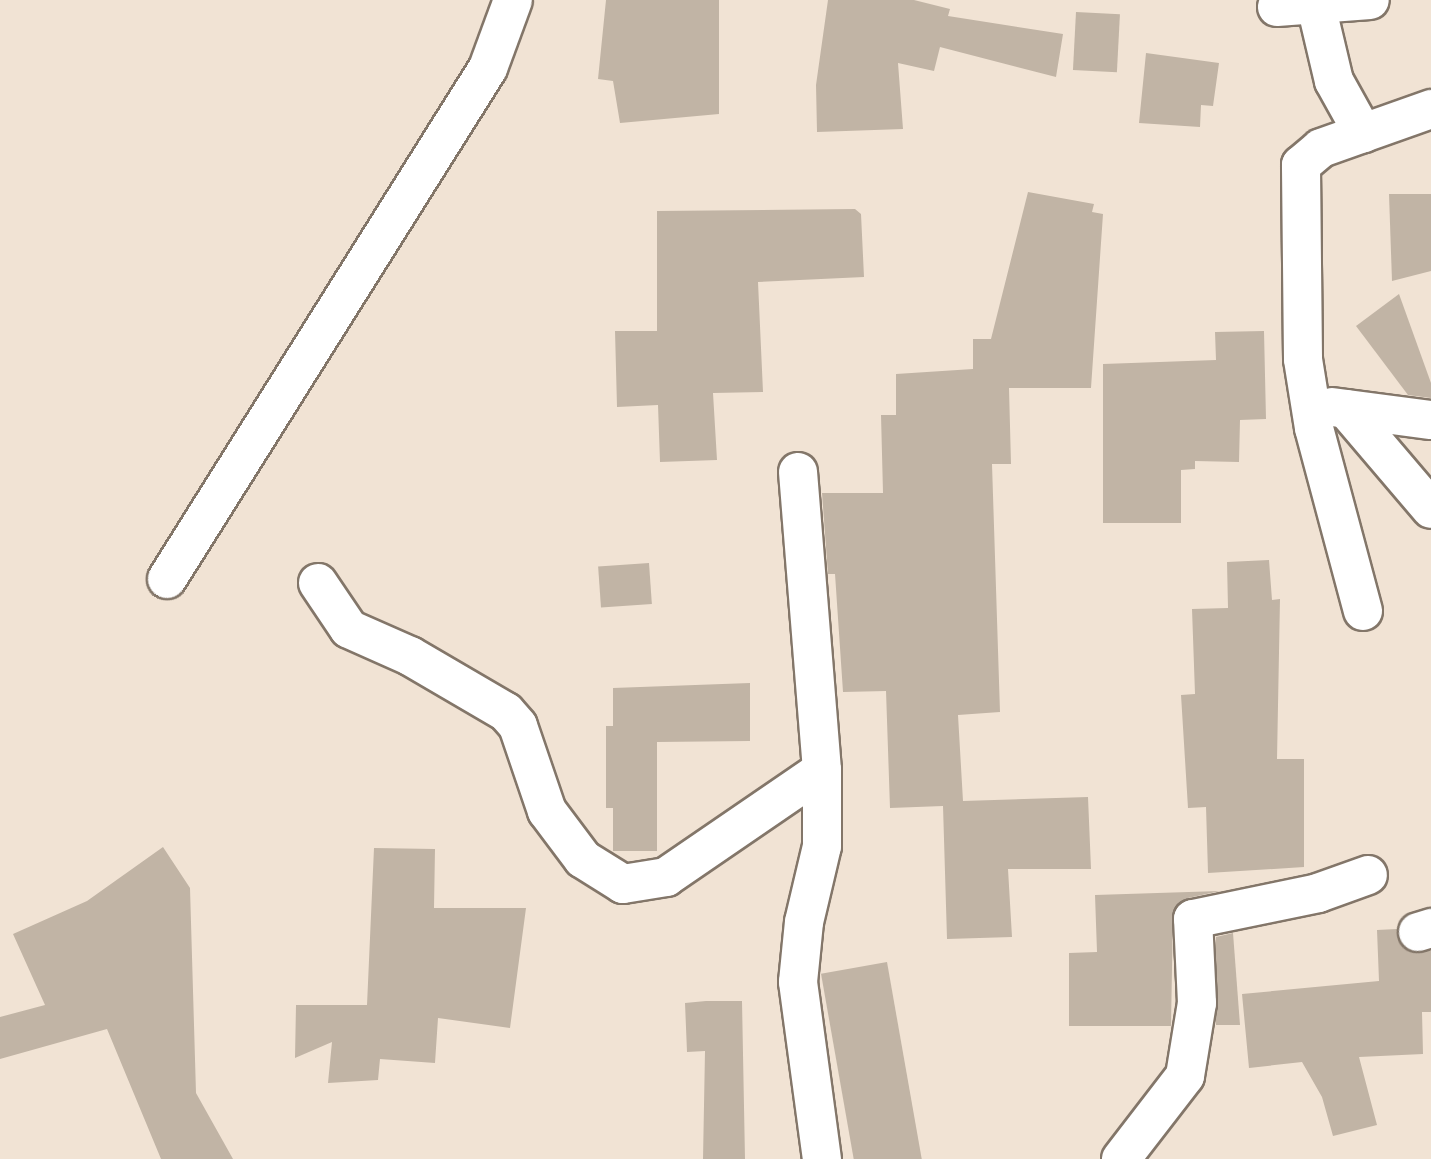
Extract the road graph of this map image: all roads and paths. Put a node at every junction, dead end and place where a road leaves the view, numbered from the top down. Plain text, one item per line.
1 (513, 0) edge
2 (1370, 0) edge
3 (1316, 5) junction
4 (1277, 7) dead end
5 (1431, 108) edge
6 (1363, 133) junction
7 (1328, 406) junction
8 (1431, 420) edge
9 (798, 472) dead end
10 (1431, 509) edge
11 (167, 579) dead end
12 (318, 583) dead end
13 (1363, 611) dead end
14 (822, 770) junction
15 (1368, 875) dead end
16 (1126, 1156) edge
17 (822, 1159) edge

1 - 11 street
2 - 3 street
3 - 4 street
3 - 6 street
5 - 6 street
6 - 7 street
7 - 8 street
7 - 10 street
7 - 13 street
9 - 14 street
12 - 14 street
14 - 17 street
15 - 16 street

